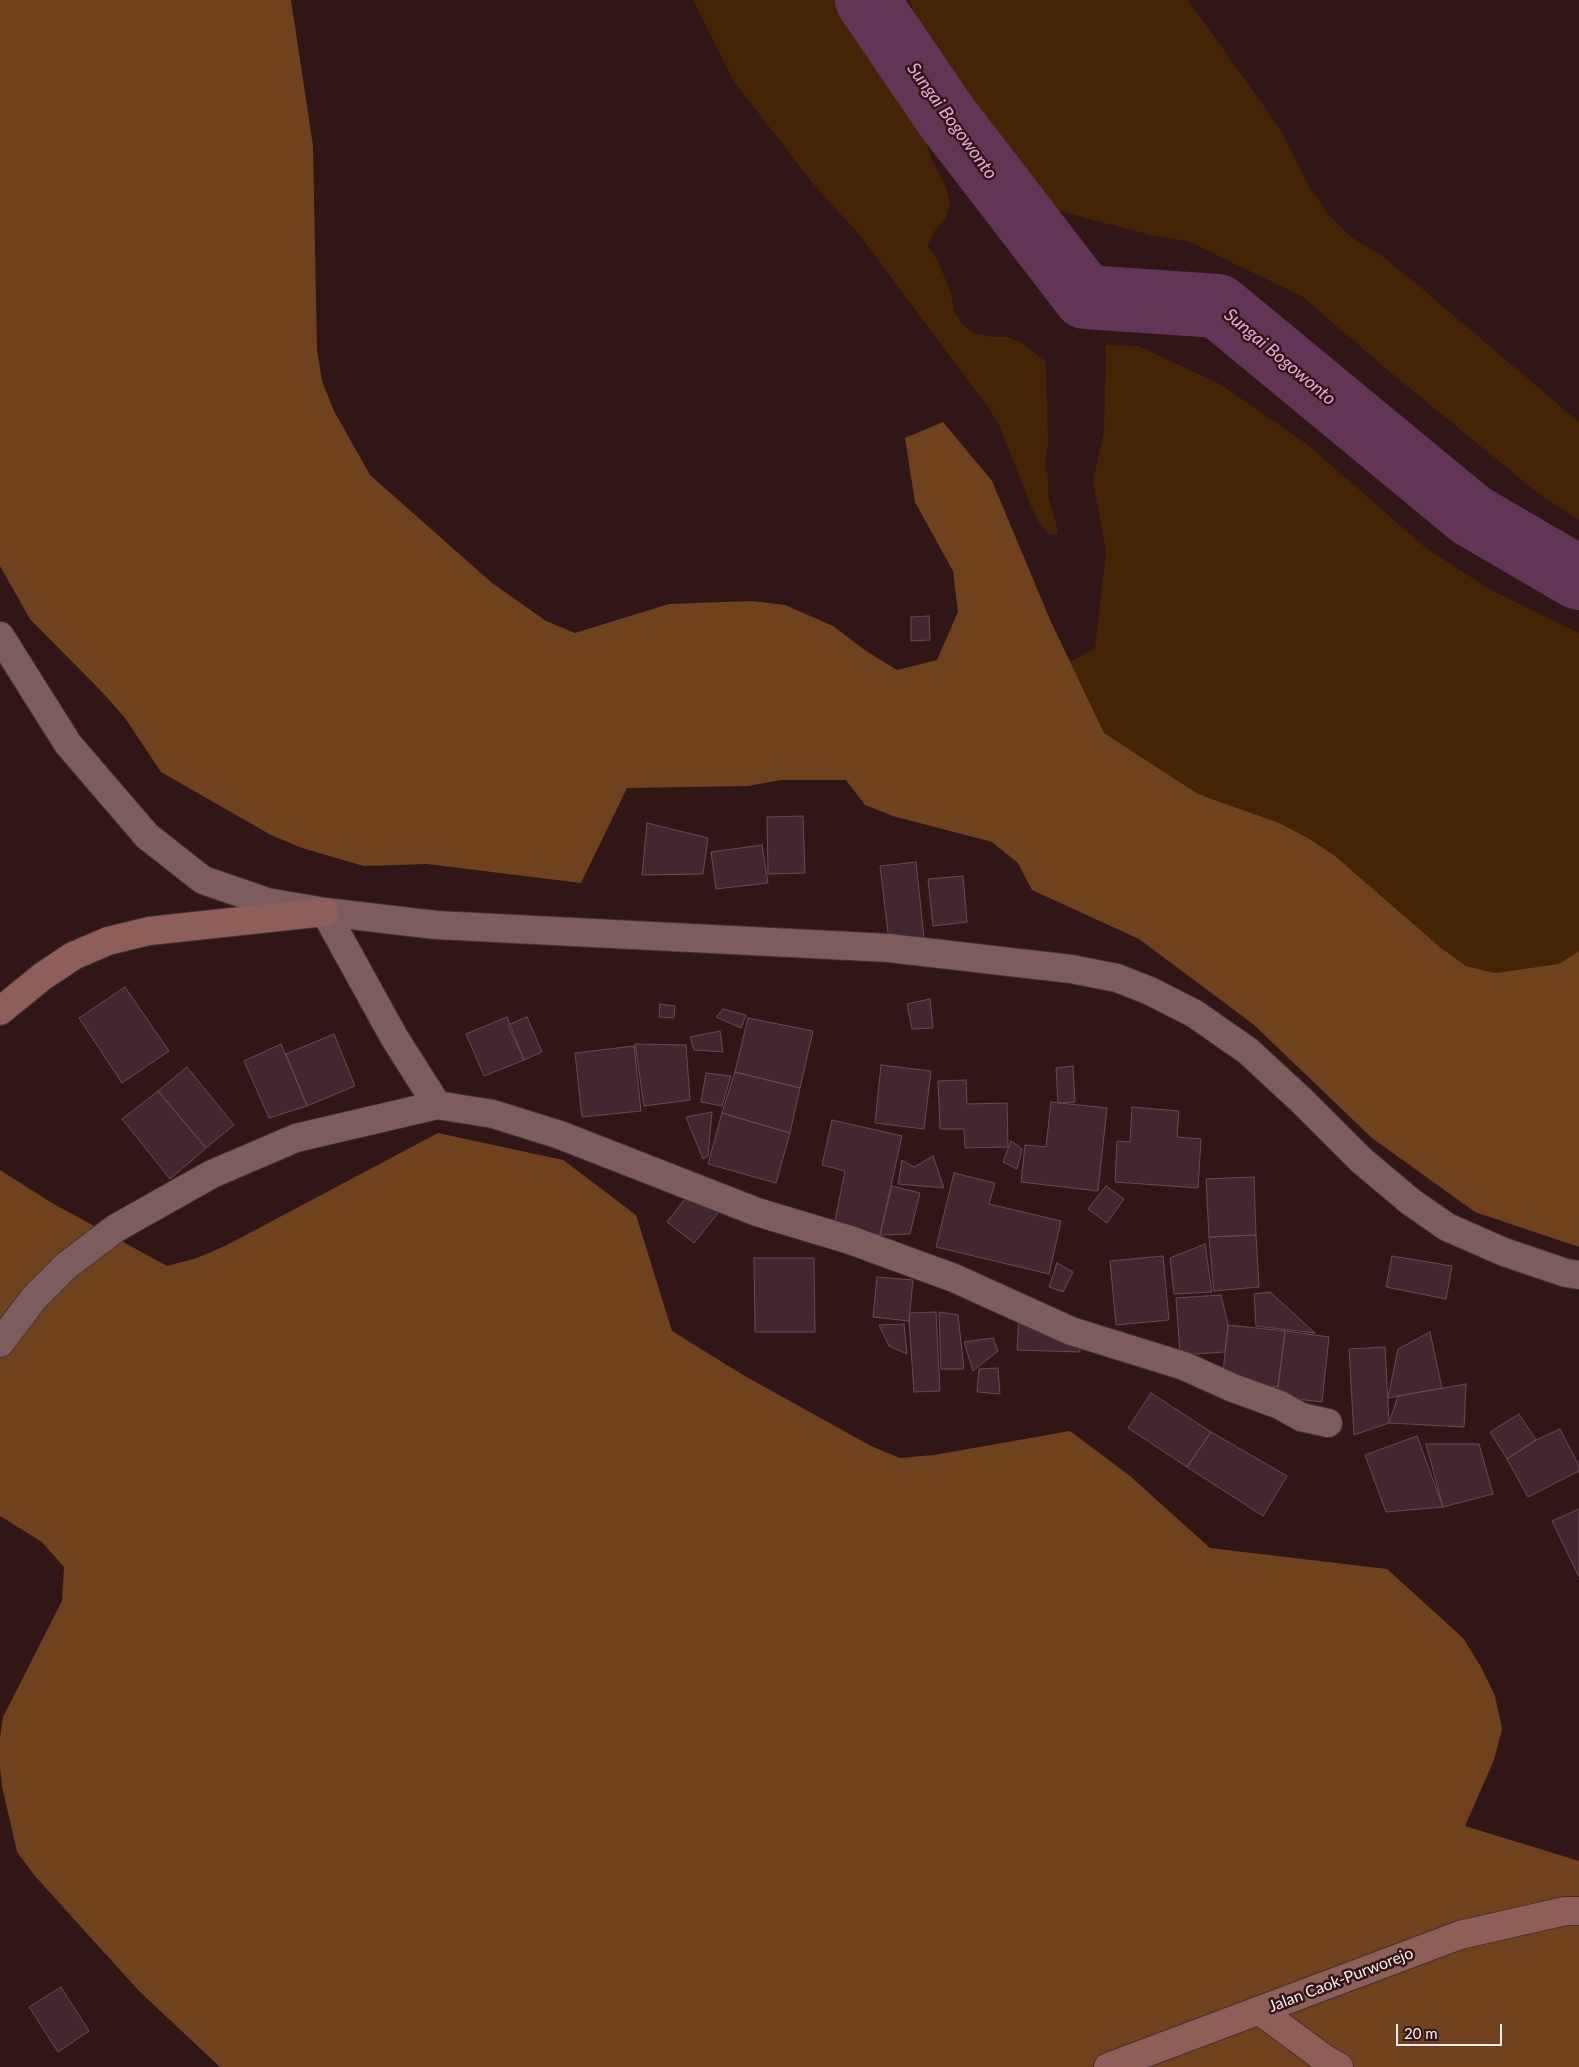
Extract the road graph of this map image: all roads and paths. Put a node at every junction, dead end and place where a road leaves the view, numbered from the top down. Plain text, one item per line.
1 (0, 636) edge
2 (325, 912) junction
3 (0, 1011) edge
4 (437, 1105) junction
5 (1579, 1275) edge
6 (0, 1342) edge
7 (1328, 1423) dead end
8 (1579, 1911) edge
9 (1260, 2011) junction
10 (1108, 2067) edge
11 (1339, 2067) edge

1 - 2 street
2 - 3 street
2 - 4 street
2 - 5 street
4 - 6 street
4 - 7 street
8 - 9 street, Jalan Caok-Purworejo
9 - 10 street, Jalan Caok-Purworejo
9 - 11 street

